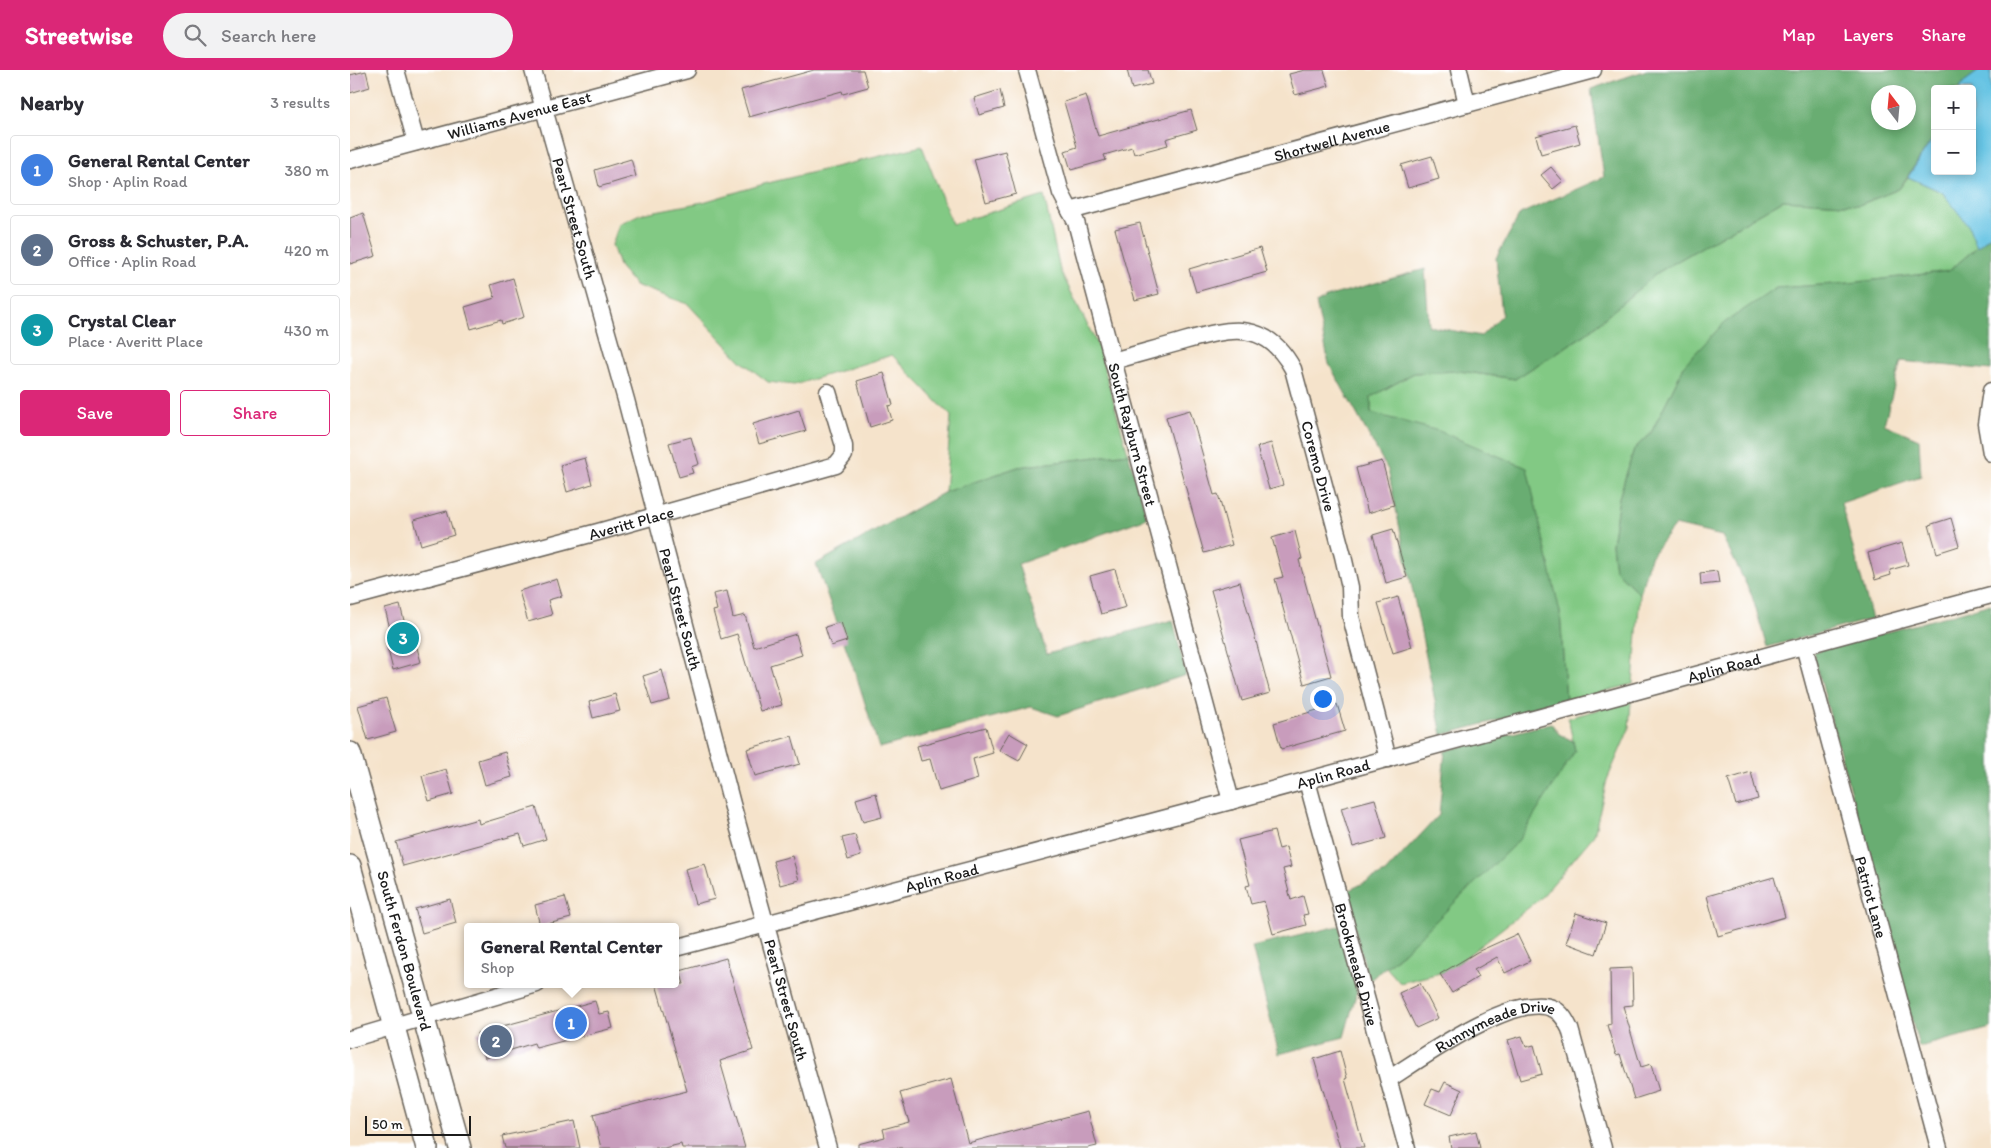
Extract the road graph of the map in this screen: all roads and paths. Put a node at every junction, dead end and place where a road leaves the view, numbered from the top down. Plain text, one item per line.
1 (396, 70) edge
2 (533, 70) edge
3 (687, 70) edge
4 (1027, 70) edge
5 (1459, 70) edge
6 (1593, 70) edge
7 (1467, 104) junction
8 (544, 108) junction
9 (416, 142) junction
10 (350, 160) edge
11 (1070, 211) junction
12 (1113, 361) junction
13 (828, 392) dead end
14 (1990, 397) edge
15 (1991, 453) edge
16 (656, 515) junction
17 (1991, 595) edge
18 (350, 598) edge
19 (1804, 646) junction
20 (350, 753) edge
21 (1388, 758) junction
22 (1307, 781) junction
23 (1231, 801) junction
24 (350, 866) edge
25 (766, 924) junction
26 (679, 947) edge
27 (523, 988) edge
28 (424, 1017) junction
29 (395, 1026) junction
30 (350, 1039) edge
31 (1389, 1079) junction
32 (427, 1148) edge
33 (460, 1148) edge
34 (828, 1148) edge
35 (1407, 1148) edge
36 (1603, 1148) edge
37 (1939, 1148) edge

1 - 9 street
2 - 8 street, Pearl Street South
3 - 8 street, Williams Avenue East
4 - 11 street, South Rayburn Street
5 - 7 street
6 - 7 street, Shortwell Avenue
7 - 11 street, Shortwell Avenue
8 - 9 street, Williams Avenue East
8 - 16 street, Pearl Street South
9 - 10 street, Williams Avenue East
11 - 12 street, South Rayburn Street
12 - 21 street, Coremo Drive
12 - 23 street, South Rayburn Street
13 - 16 street, Averitt Place
14 - 15 street
16 - 18 street, Averitt Place
16 - 25 street, Pearl Street South
17 - 19 street, Aplin Road
19 - 21 street, Aplin Road
19 - 37 street, Patriot Lane
20 - 28 main road, South Ferdon Boulevard
21 - 22 street, Aplin Road
22 - 23 street, Aplin Road
22 - 31 street, Brookmeade Drive
23 - 25 street, Aplin Road
24 - 29 main road, South Ferdon Boulevard
25 - 26 street, Aplin Road
25 - 34 street, Pearl Street South
27 - 28 street
28 - 29 street
28 - 33 main road, South Ferdon Boulevard
29 - 30 street
29 - 32 main road, South Ferdon Boulevard
31 - 35 street, Brookmeade Drive
31 - 36 street, Runnymeade Drive

